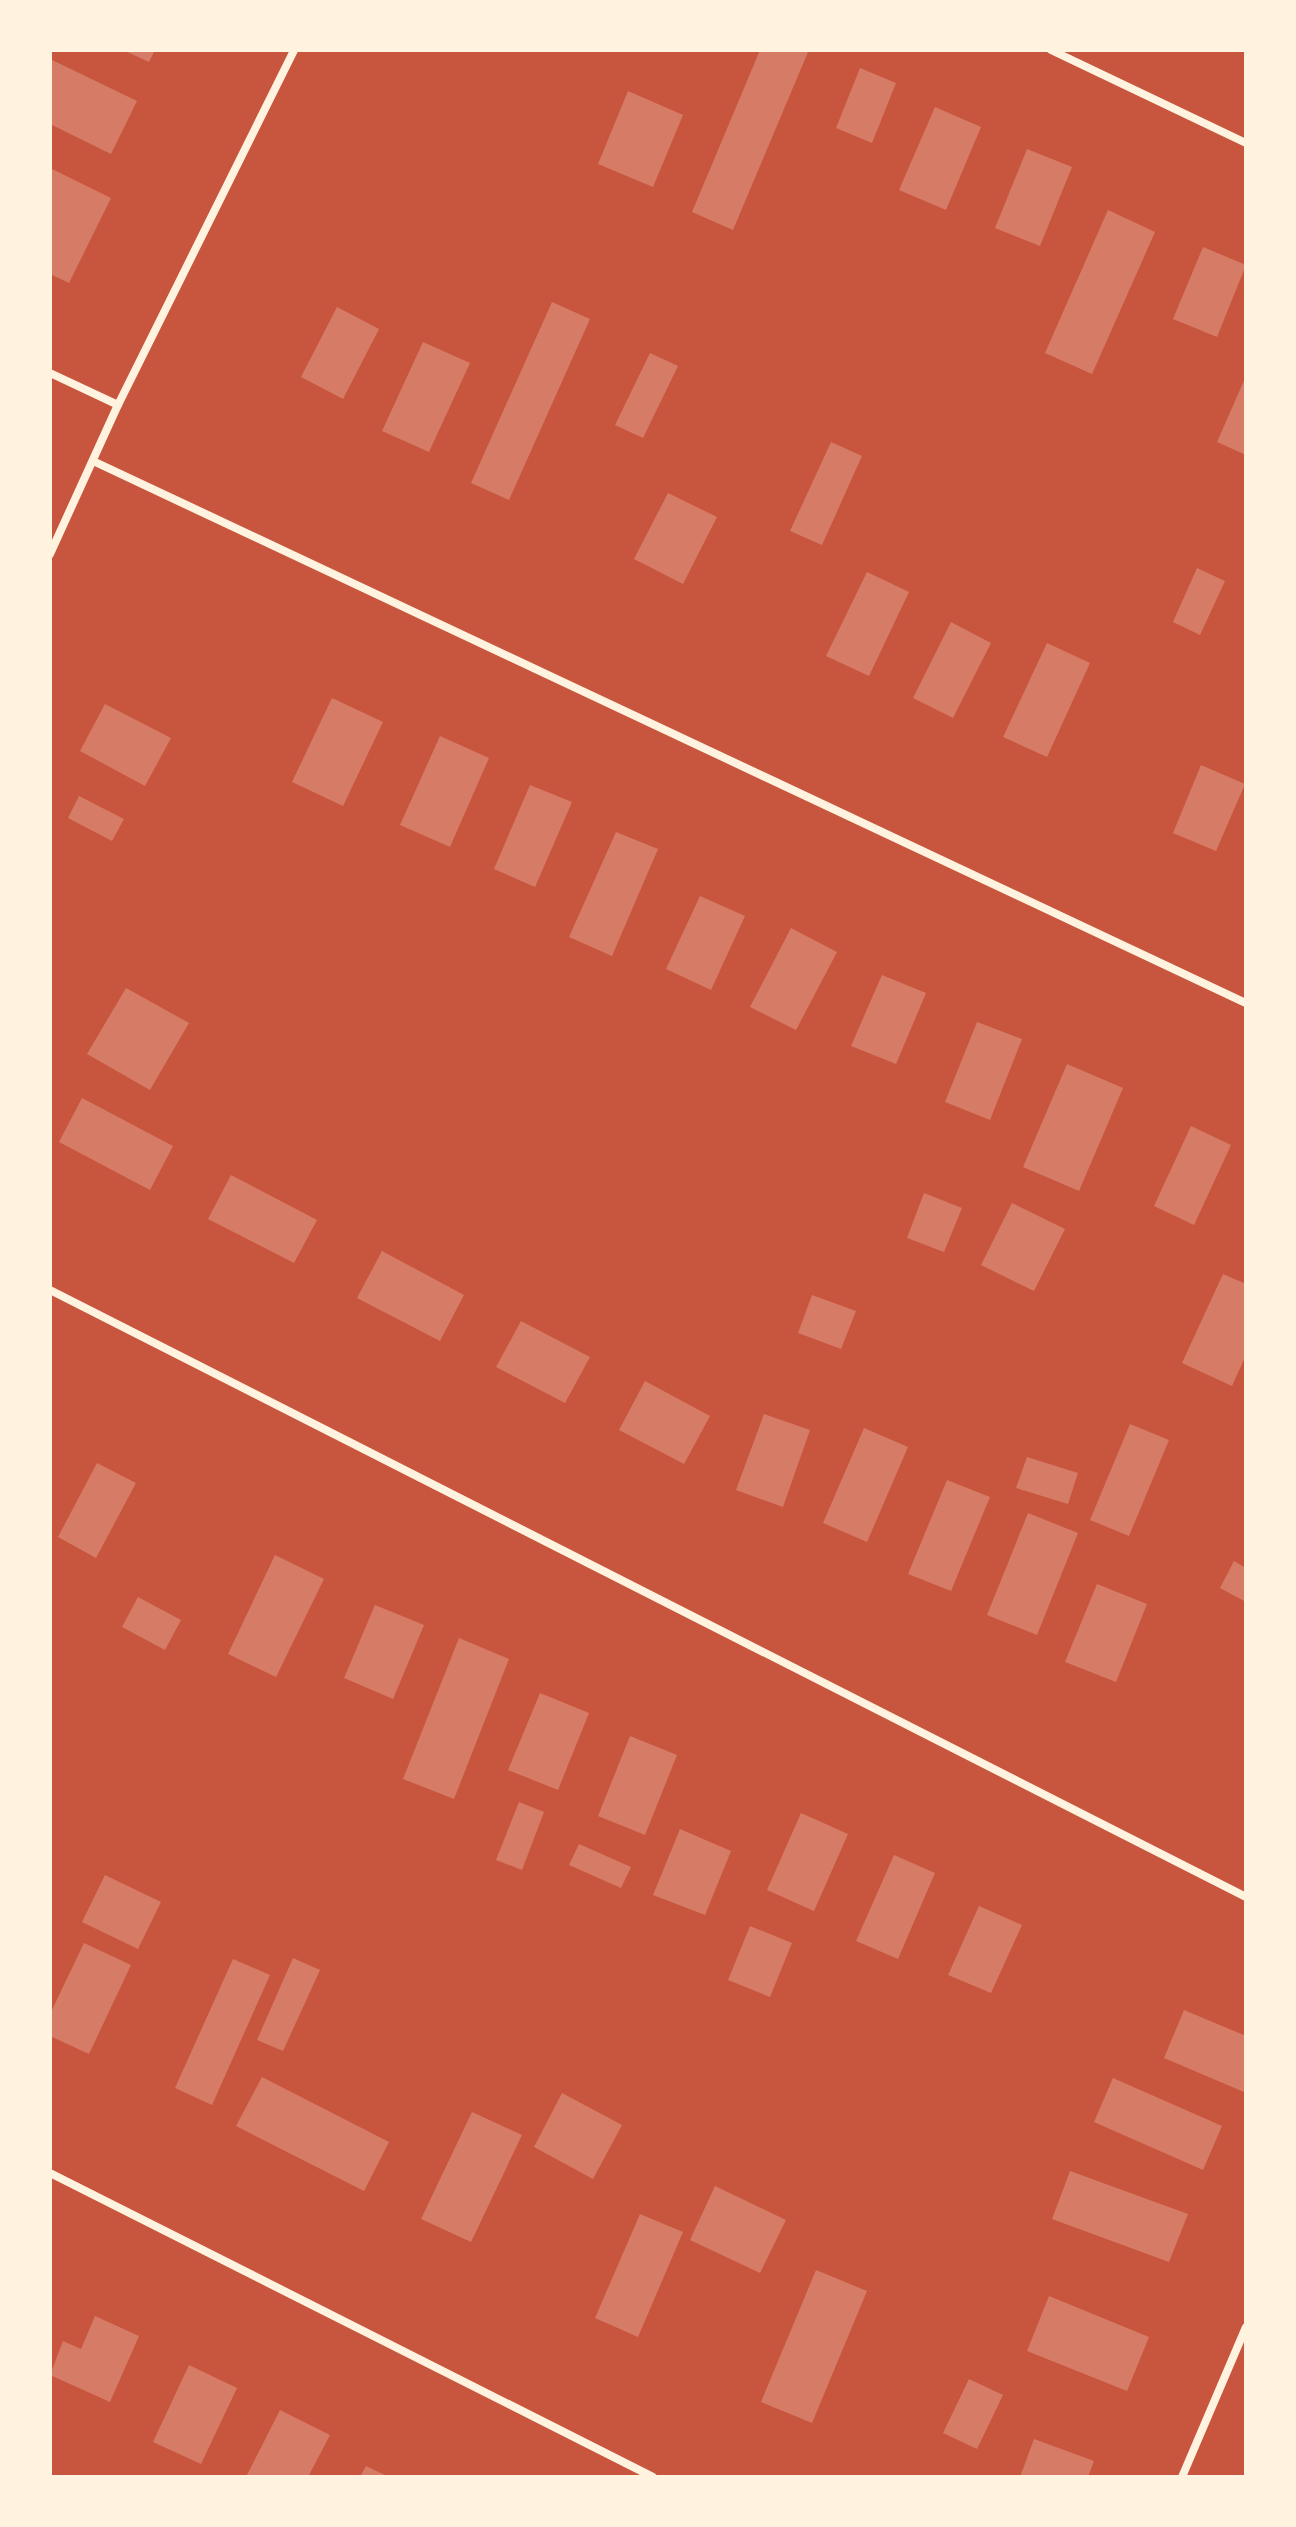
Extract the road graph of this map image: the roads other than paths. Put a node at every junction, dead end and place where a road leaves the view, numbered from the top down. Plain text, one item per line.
1 (294, 50) edge
2 (1051, 50) edge
3 (1246, 143) edge
4 (50, 373) edge
5 (118, 405) junction
6 (93, 461) junction
7 (50, 554) edge
8 (1246, 1003) edge
9 (50, 1290) edge
10 (1246, 1897) edge
11 (50, 2173) edge
12 (1246, 2327) edge
13 (653, 2477) edge
14 (1182, 2477) edge

1 - 5 street
2 - 3 street
4 - 5 street
5 - 6 street
6 - 7 street
6 - 8 street
9 - 10 street
11 - 13 street
12 - 14 street

